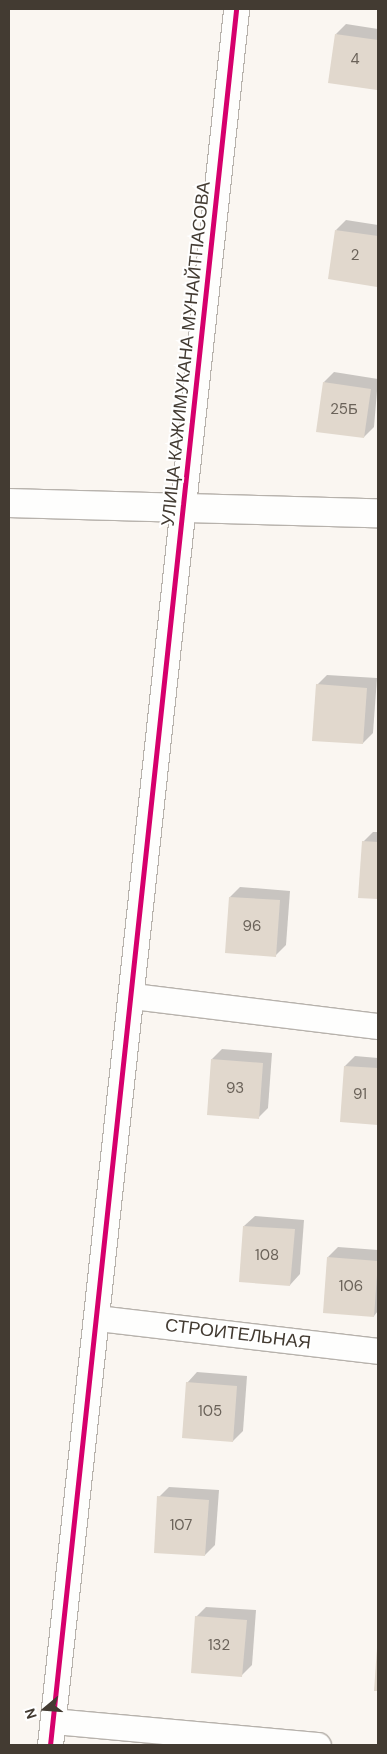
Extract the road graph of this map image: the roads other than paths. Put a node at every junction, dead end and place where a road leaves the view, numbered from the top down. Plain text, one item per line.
1 (236, 9) edge
2 (9, 503) edge
3 (184, 510) junction
4 (378, 513) edge
5 (133, 996) junction
6 (378, 1026) edge
7 (98, 1318) junction
8 (378, 1351) edge
9 (53, 1721) junction
10 (50, 1745) edge
11 (318, 1745) edge

1 - 3 street, УЛИЦА КАЖИМУКАНА МУНАЙТПАСОВА
2 - 3 street
3 - 4 street
3 - 5 street, УЛИЦА КАЖИМУКАНА МУНАЙТПАСОВА
5 - 6 street
5 - 7 street, УЛИЦА КАЖИМУКАНА МУНАЙТПАСОВА
7 - 8 street, СТРОИТЕЛЬНАЯ
7 - 9 street, УЛИЦА КАЖИМУКАНА МУНАЙТПАСОВА
9 - 10 street, УЛИЦА КАЖИМУКАНА МУНАЙТПАСОВА
9 - 11 street

